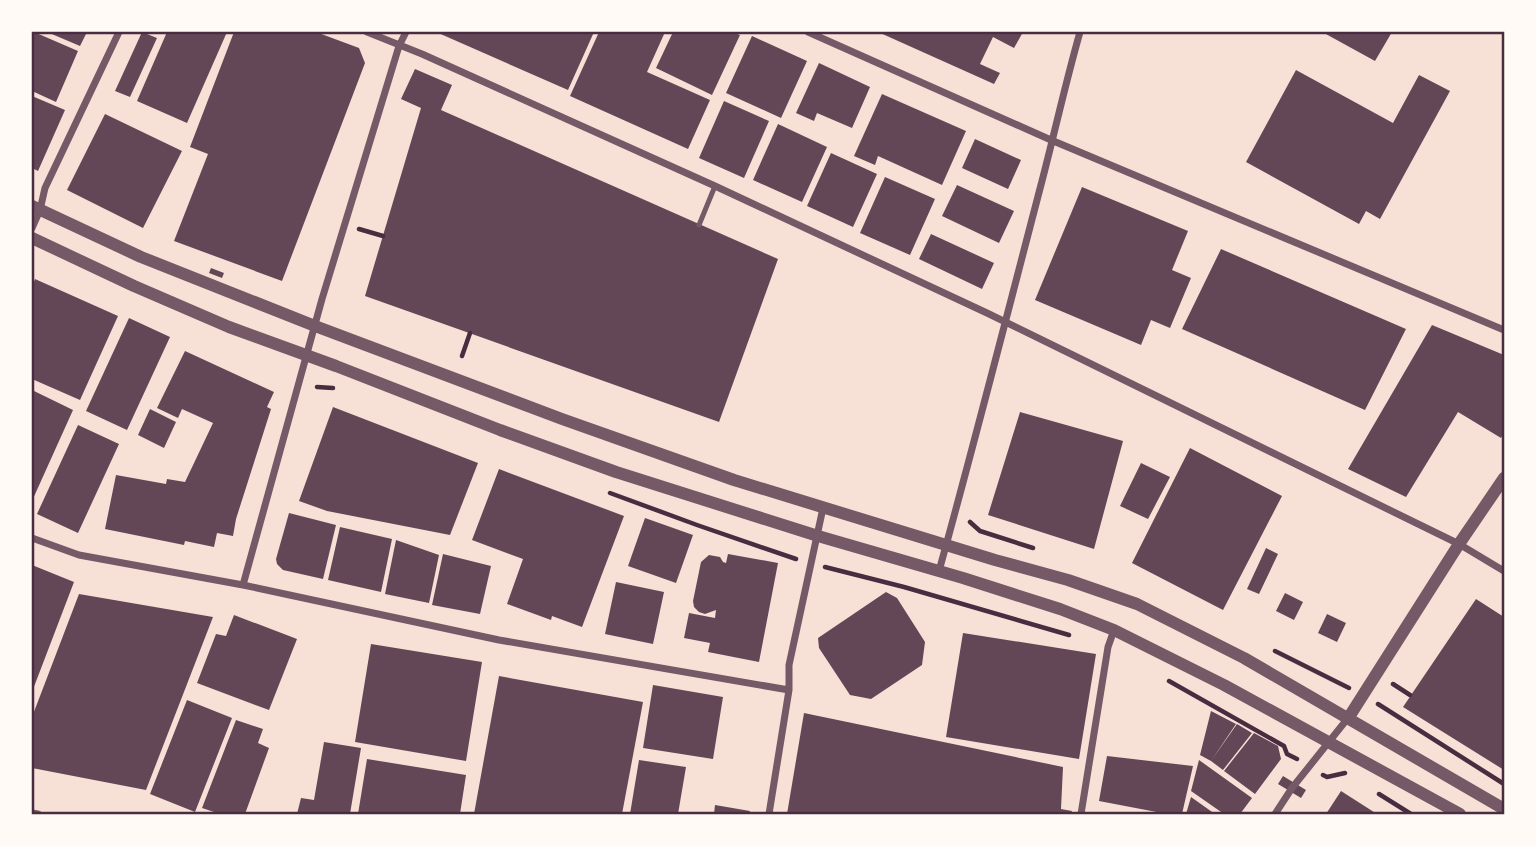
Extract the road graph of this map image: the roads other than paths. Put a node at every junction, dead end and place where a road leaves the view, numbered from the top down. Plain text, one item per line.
1 (119, 32) edge
2 (367, 32) edge
3 (405, 32) edge
4 (808, 32) edge
5 (1080, 32) edge
6 (399, 46) junction
7 (1051, 140) junction
8 (715, 187) junction
9 (36, 208) edge
10 (699, 225) dead end
11 (32, 228) edge
12 (32, 238) edge
13 (1005, 322) junction
14 (315, 326) junction
15 (1504, 330) edge
16 (307, 355) junction
17 (1504, 478) edge
18 (823, 508) junction
19 (818, 536) junction
20 (32, 538) edge
21 (1459, 544) junction
22 (947, 545) junction
23 (939, 571) junction
24 (1504, 571) edge
25 (243, 584) junction
26 (1114, 630) junction
27 (789, 691) junction
28 (1349, 717) junction
29 (1328, 742) junction
30 (1504, 809) edge
31 (32, 813) edge
32 (38, 814) edge
33 (769, 814) edge
34 (1081, 814) edge
35 (1275, 814) edge
36 (1460, 814) edge

1 - 9 street
2 - 6 street
3 - 6 street
4 - 7 street
5 - 7 street
6 - 8 street
6 - 14 street
7 - 13 street
7 - 15 street
8 - 10 lane
8 - 13 street
9 - 11 street
9 - 14 street
12 - 16 street
13 - 21 street
13 - 22 street
14 - 16 street
14 - 18 street
16 - 19 street
16 - 25 street
17 - 21 street
18 - 19 street
18 - 22 street
19 - 23 street
19 - 27 street
20 - 25 street
21 - 24 street
21 - 28 street
22 - 23 street
22 - 28 street
23 - 26 street
25 - 27 street
26 - 29 street
26 - 34 street
27 - 33 street
28 - 29 street
28 - 30 street
29 - 35 street
29 - 36 street
31 - 32 street

